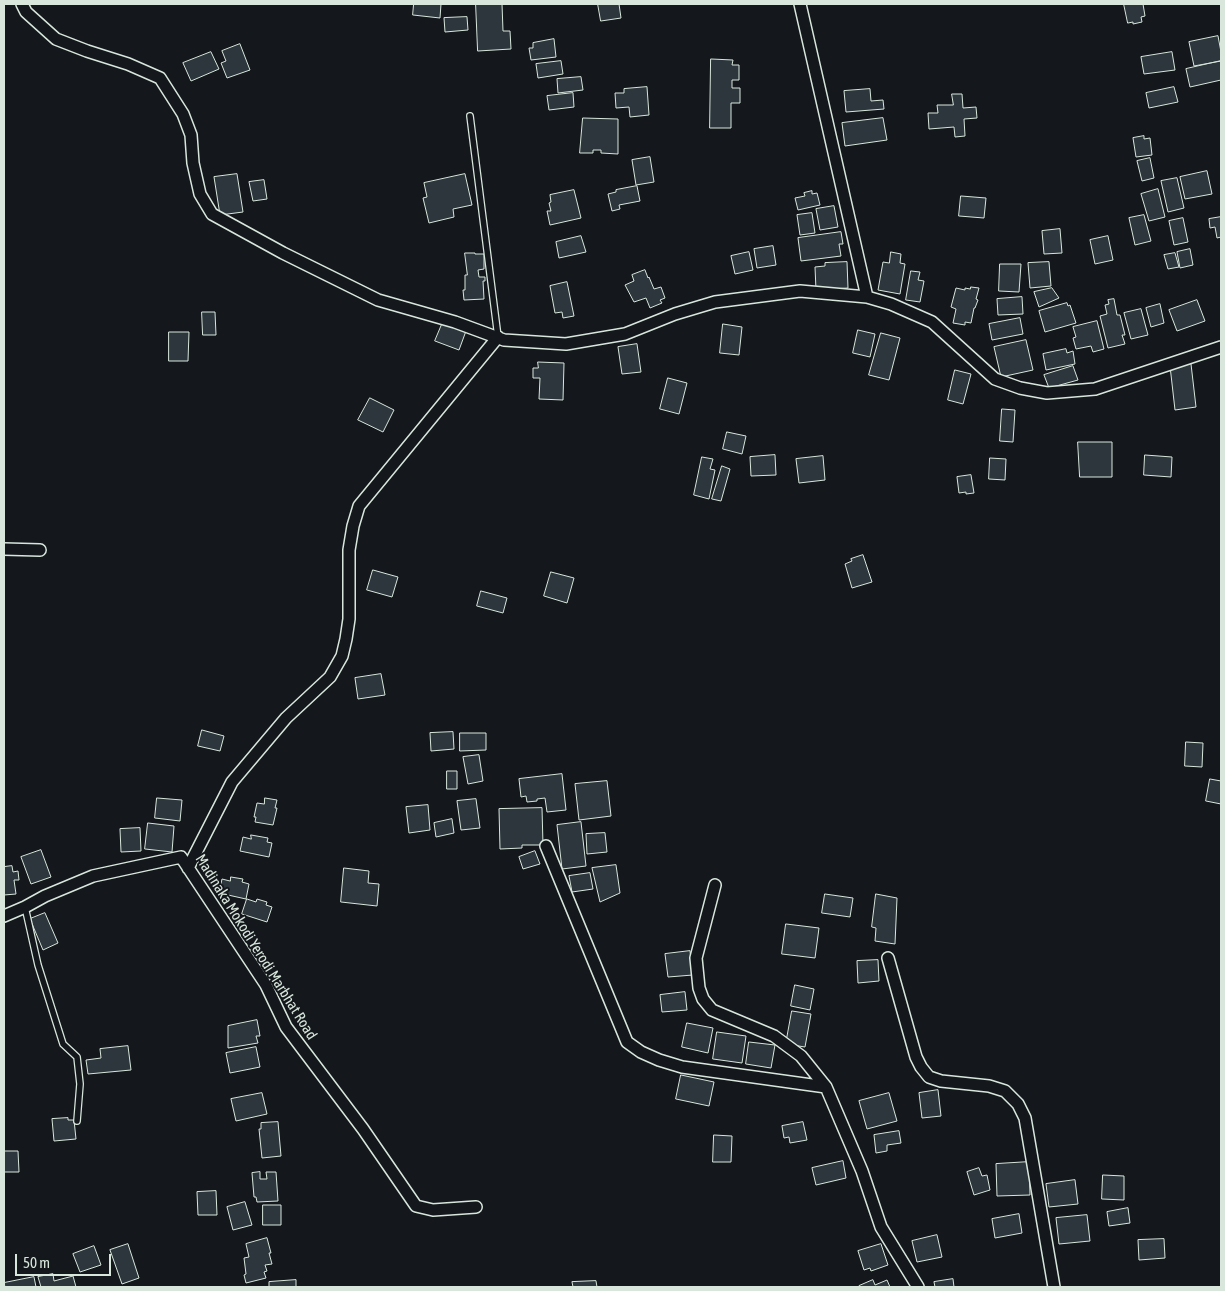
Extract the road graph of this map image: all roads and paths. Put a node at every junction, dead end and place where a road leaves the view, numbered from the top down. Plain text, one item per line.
1 (22, 4) edge
2 (800, 4) edge
3 (470, 116) dead end
4 (867, 297) junction
5 (498, 337) junction
6 (1221, 347) edge
7 (4, 549) edge
8 (40, 550) dead end
9 (546, 846) dead end
10 (188, 868) junction
11 (715, 885) dead end
12 (25, 907) junction
13 (4, 916) edge
14 (888, 958) dead end
15 (826, 1087) junction
16 (77, 1122) dead end
17 (476, 1207) dead end
18 (918, 1287) edge
19 (1054, 1287) edge

1 - 5 street
2 - 4 street
3 - 5 lane
4 - 5 street
4 - 6 street
5 - 10 street
7 - 8 street
9 - 15 street
10 - 12 street, Madinaka Mokodi Yerodi Marbhat Road
10 - 17 street, Madinaka Mokodi Yerodi Marbhat Road
11 - 15 street
12 - 13 street, Madinaka Mokodi Yerodi Marbhat Road
12 - 16 lane
14 - 19 street
15 - 18 street

